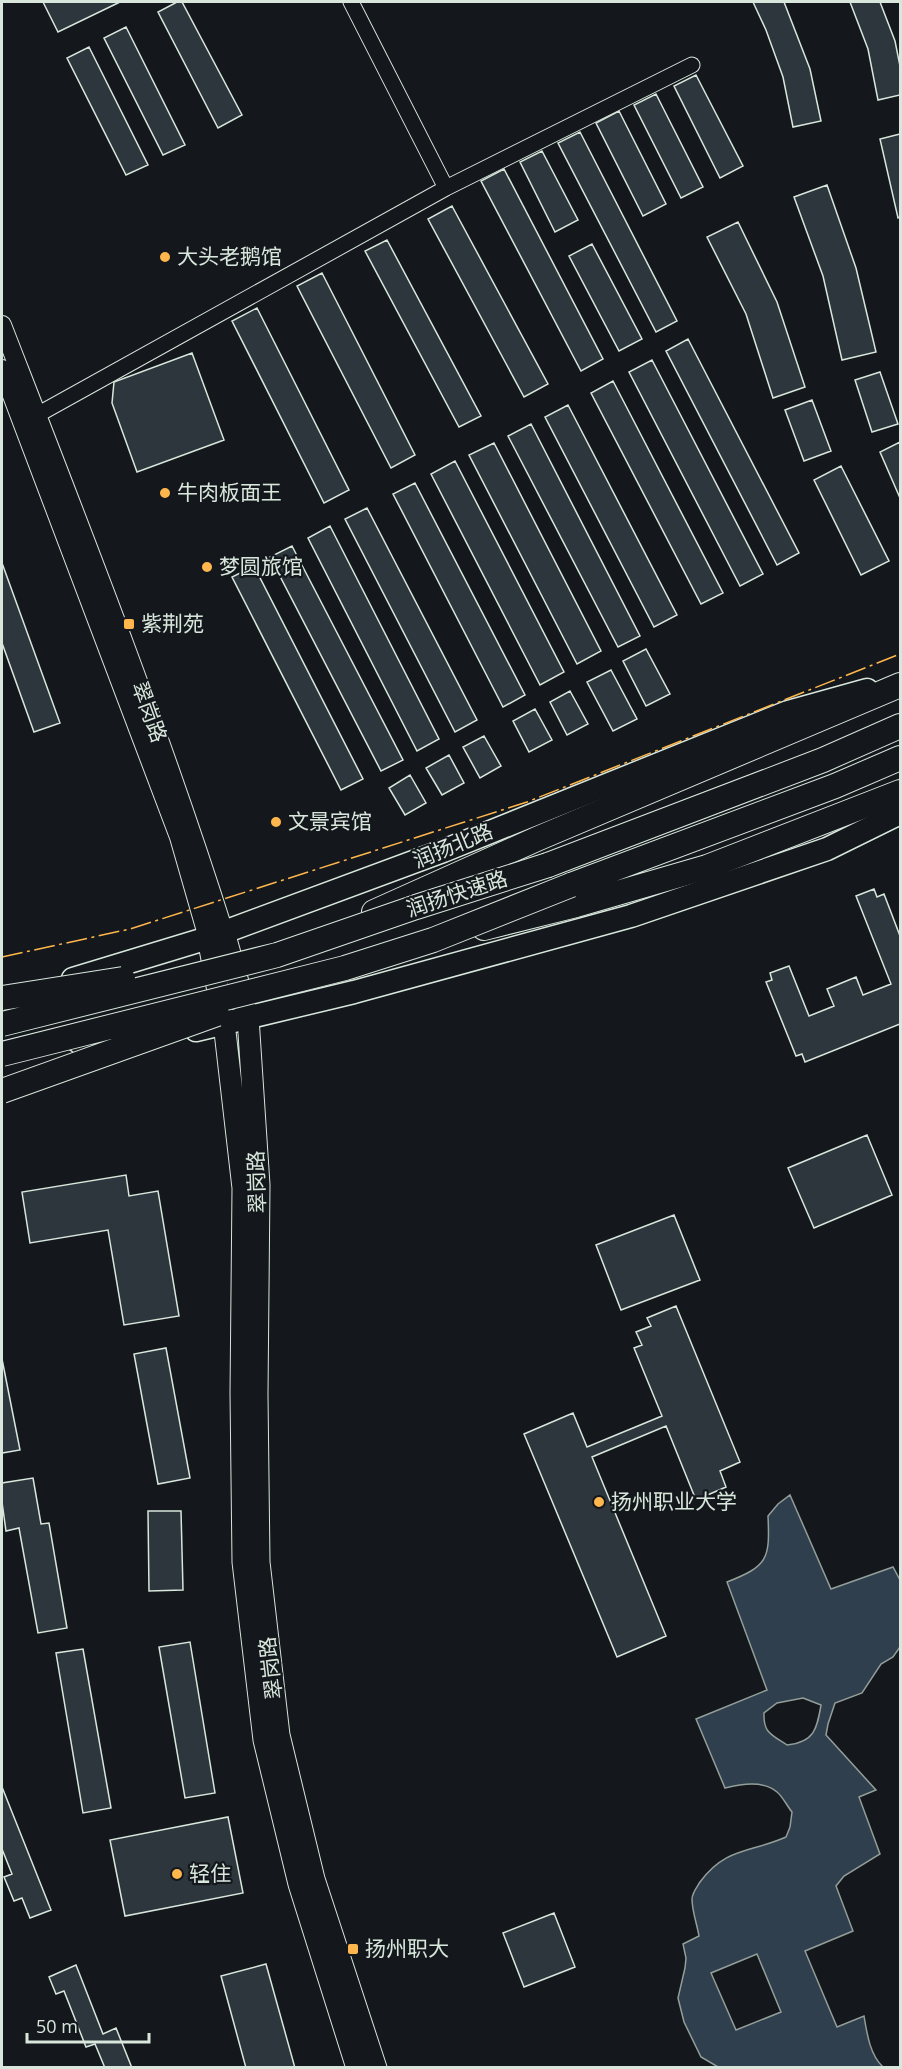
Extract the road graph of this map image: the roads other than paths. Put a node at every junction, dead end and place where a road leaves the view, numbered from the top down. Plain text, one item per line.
1 (351, 2) edge
2 (692, 65) dead end
3 (446, 188) junction
4 (2, 325) edge
5 (2, 369) edge
6 (36, 415) junction
7 (900, 683) edge
8 (900, 726) edge
9 (900, 758) edge
10 (900, 792) edge
11 (900, 813) edge
12 (573, 895) junction
13 (216, 935) junction
14 (277, 955) junction
15 (345, 968) junction
16 (2, 999) edge
17 (248, 1018) junction
18 (2, 1023) edge
19 (224, 1023) junction
20 (2, 1054) edge
21 (2, 1074) edge
22 (2, 1091) edge
23 (357, 2067) edge
24 (376, 2067) edge

1 - 3 street
2 - 3 street
3 - 6 street
4 - 6 street, 翠岗路
5 - 13 street, 翠岗路
6 - 13 street, 翠岗路
7 - 13 main road, 润扬北路
7 - 14 highway, bridge
8 - 14 highway, 润扬快速路, bridge
9 - 12 highway, 润扬快速路
10 - 12 highway
11 - 17 main road
12 - 15 highway, 润扬快速路, bridge
13 - 16 main road, 润扬北路
13 - 17 main road, 翠岗路
13 - 19 main road, 翠岗路
14 - 16 highway, bridge
14 - 18 highway, 润扬快速路, bridge
15 - 20 highway, 润扬快速路, bridge
15 - 22 highway, bridge
17 - 19 main road
17 - 24 main road, 翠岗路
19 - 21 main road
19 - 23 main road, 翠岗路

